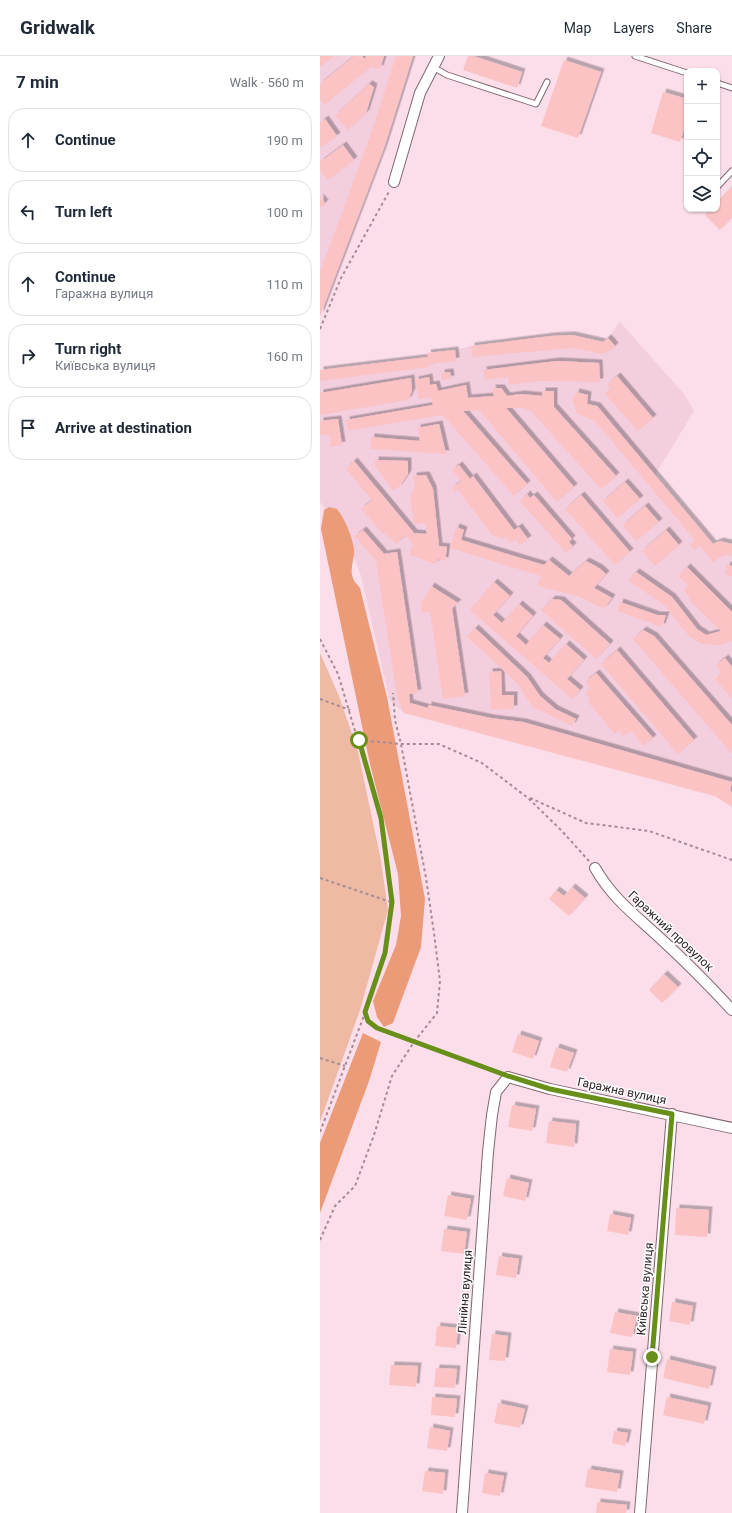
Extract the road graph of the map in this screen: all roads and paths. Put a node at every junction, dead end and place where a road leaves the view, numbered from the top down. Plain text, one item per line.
1 (439, 56) edge
2 (635, 56) edge
3 (434, 67) junction
4 (684, 72) edge
5 (547, 82) dead end
6 (720, 84) edge
7 (732, 88) edge
8 (732, 170) edge
9 (394, 182) joint
10 (720, 184) edge
11 (320, 329) edge
12 (320, 639) edge
13 (393, 693) dead end
14 (320, 699) edge
15 (350, 710) junction
16 (359, 740) junction
17 (401, 744) junction
18 (528, 798) junction
19 (732, 860) edge
20 (595, 868) joint
21 (320, 878) edge
22 (392, 902) junction
23 (732, 1010) edge
24 (365, 1012) junction
25 (414, 1042) junction
26 (320, 1058) edge
27 (344, 1066) junction
28 (508, 1076) junction
29 (672, 1114) junction
30 (732, 1128) edge
31 (320, 1132) edge
32 (320, 1240) edge
33 (462, 1513) edge
34 (640, 1513) edge

1 - 3 street
2 - 4 lane
3 - 5 lane
3 - 9 street
6 - 7 lane
8 - 10 lane
9 - 11 path
12 - 15 path
13 - 17 path
14 - 15 path
15 - 16 path
16 - 17 path
16 - 22 path
17 - 18 path
17 - 25 path
18 - 19 path
18 - 20 path
20 - 23 street, Гаражний провулок
21 - 22 path
22 - 24 path
24 - 25 path
24 - 27 path
25 - 28 path
25 - 32 path
26 - 27 path
27 - 31 path
28 - 29 street, Гаражна вулиця
28 - 33 street, Лінійна вулиця
29 - 30 street, Гаражна вулиця
29 - 34 street, Київська вулиця

